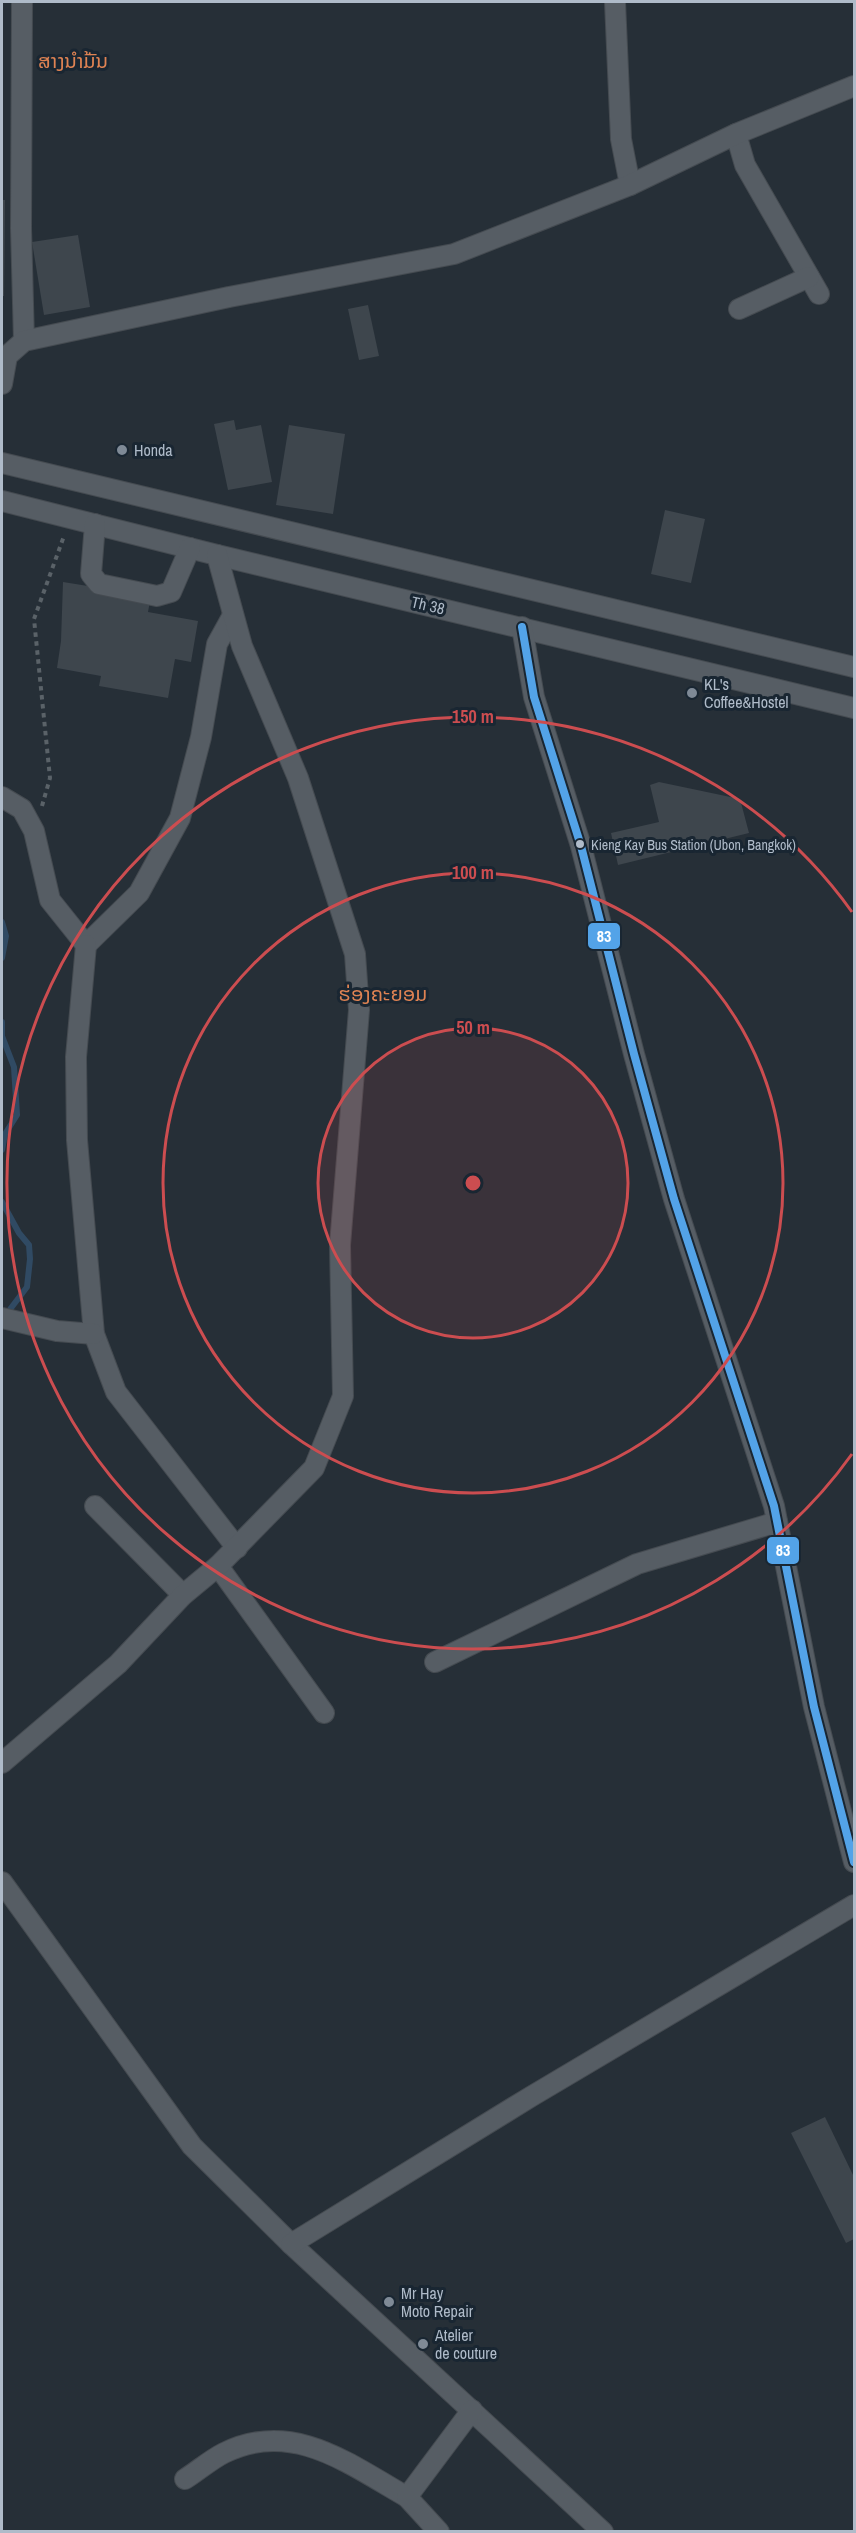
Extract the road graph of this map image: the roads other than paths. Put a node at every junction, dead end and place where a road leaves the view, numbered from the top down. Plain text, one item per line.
1 (22, 2) edge
2 (615, 2) edge
3 (855, 86) edge
4 (736, 134) junction
5 (630, 185) junction
6 (739, 309) dead end
7 (24, 341) junction
8 (2, 384) edge
9 (2, 463) edge
10 (2, 501) edge
11 (95, 524) junction
12 (190, 549) junction
13 (217, 555) junction
14 (233, 615) junction
15 (522, 627) junction
16 (855, 667) edge
17 (855, 708) edge
18 (2, 797) edge
19 (86, 945) junction
20 (2, 1318) edge
21 (94, 1334) junction
22 (95, 1506) dead end
23 (777, 1522) junction
24 (237, 1548) junction
25 (219, 1566) junction
26 (183, 1595) junction
27 (435, 1662) dead end
28 (324, 1713) dead end
29 (2, 1763) edge
30 (855, 1862) edge
31 (2, 1882) edge
32 (855, 1905) edge
33 (291, 2244) junction
34 (472, 2410) junction
35 (185, 2479) dead end
36 (407, 2497) junction
37 (439, 2532) edge
38 (603, 2532) edge

1 - 7 street
2 - 5 street
3 - 4 street
4 - 5 street
4 - 6 street
5 - 7 street
7 - 8 street
9 - 16 street
10 - 11 street, Th 38
11 - 12 street, Th 38
11 - 12 street
12 - 13 street, Th 38
13 - 14 street
13 - 15 street, Th 38
14 - 19 street
14 - 24 street
15 - 17 street, Th 38
15 - 23 street
18 - 19 street
19 - 21 street
20 - 21 street
21 - 24 street
22 - 26 street
23 - 27 street
23 - 30 street
24 - 25 street
25 - 26 street
25 - 28 street
26 - 29 street
31 - 33 street
32 - 33 street
33 - 34 street
34 - 36 street
34 - 38 street
35 - 36 street
36 - 37 street

